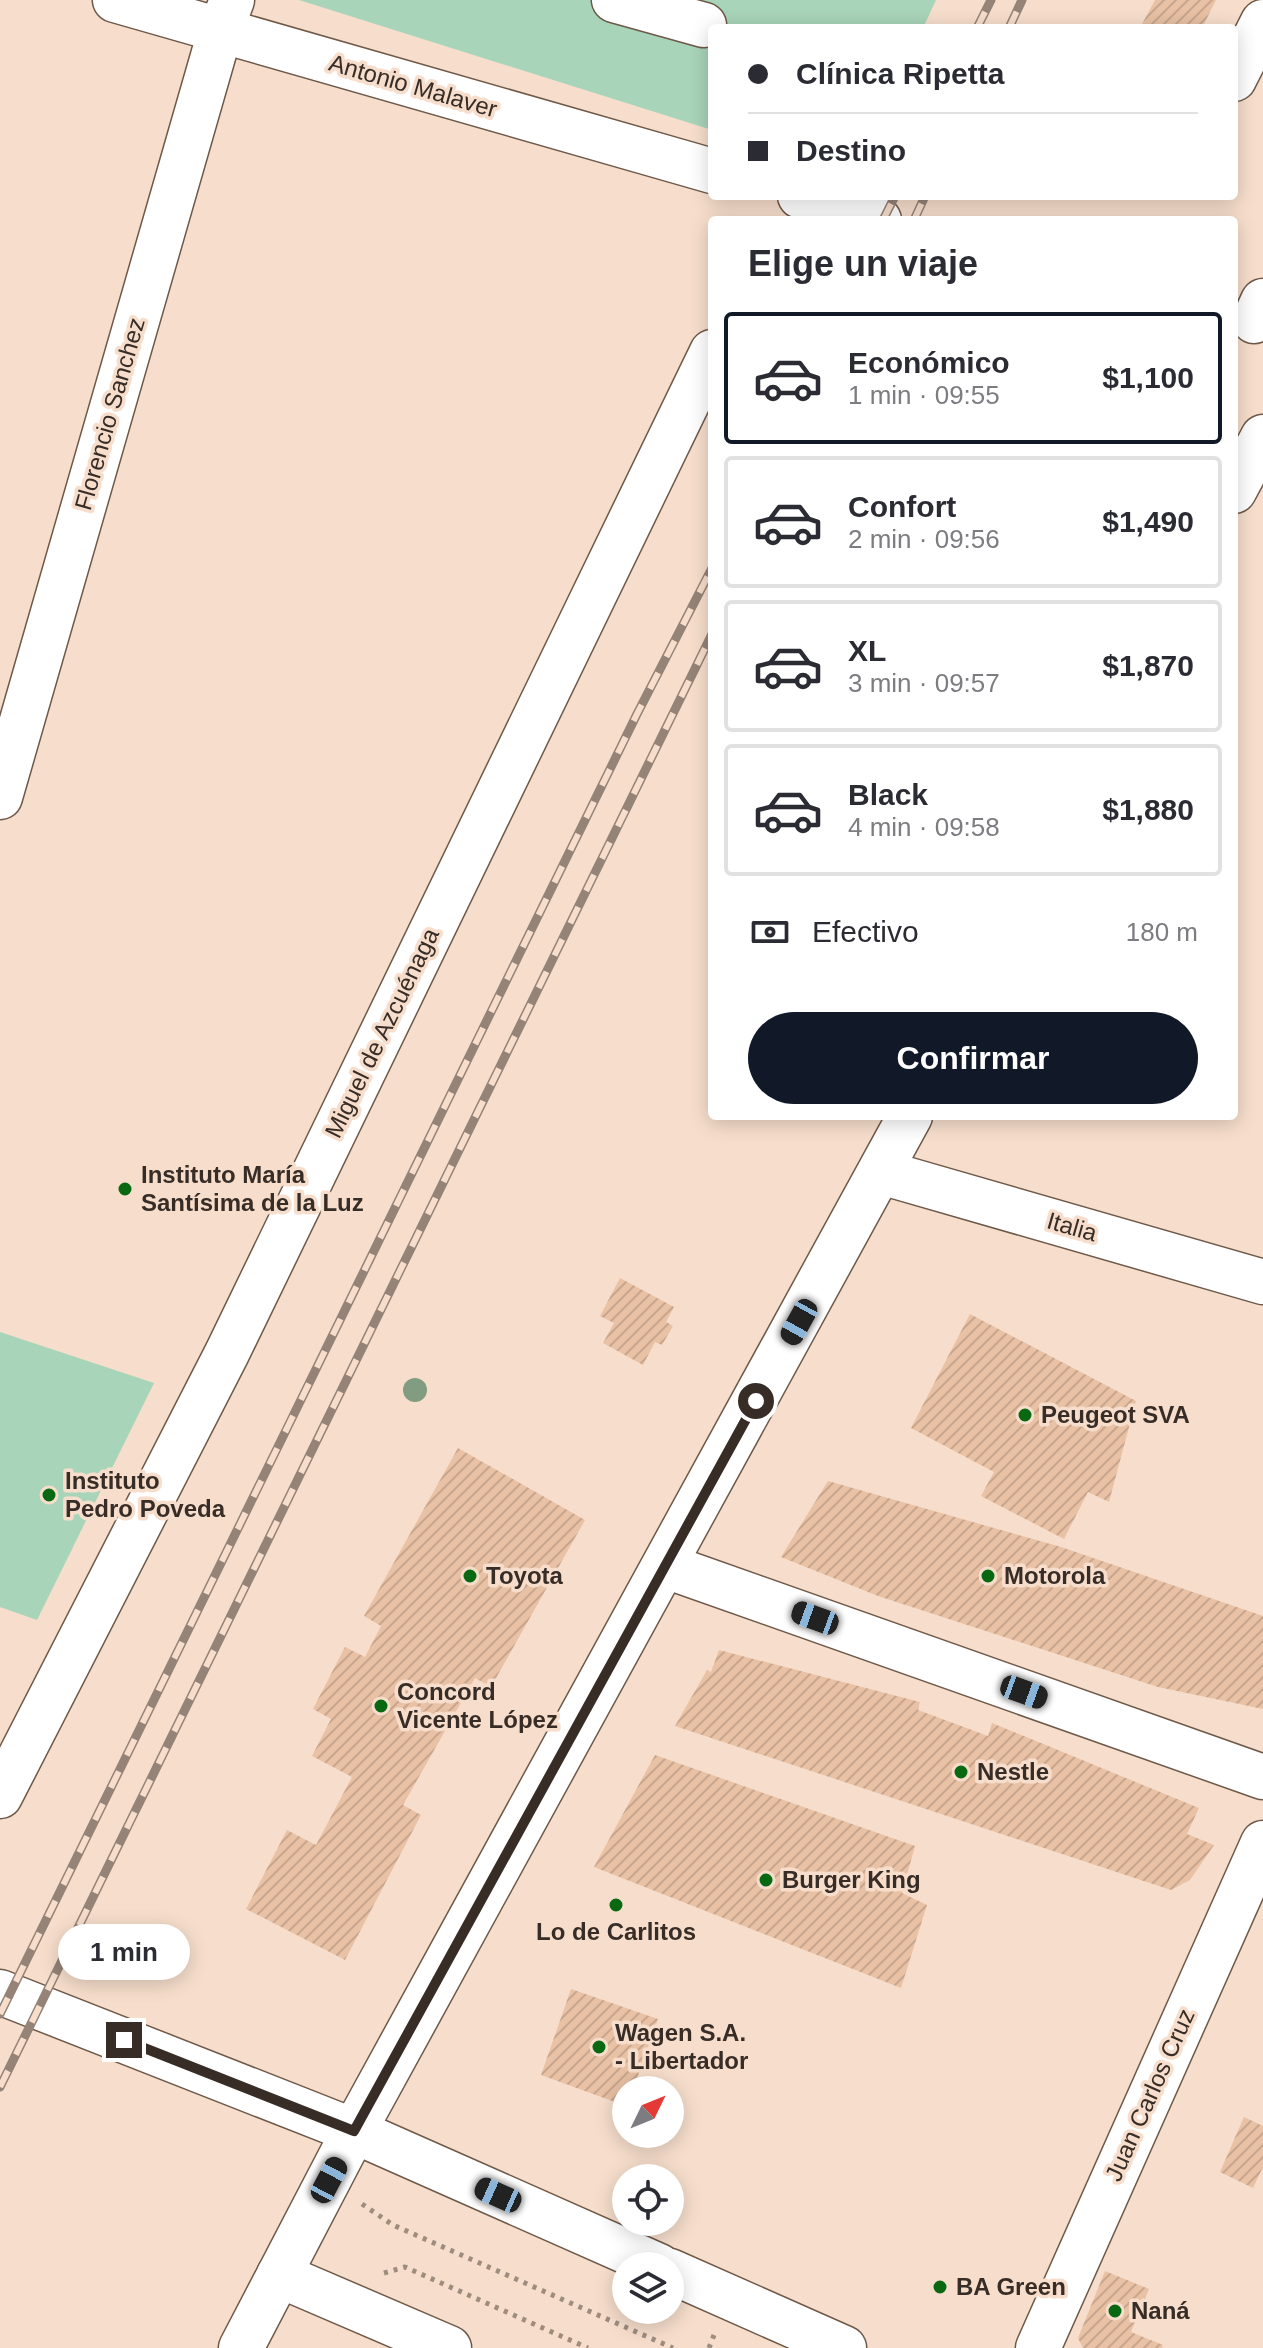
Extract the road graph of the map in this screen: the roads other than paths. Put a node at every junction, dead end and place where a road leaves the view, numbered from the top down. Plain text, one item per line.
1 (115, 0) edge
2 (614, 0) edge
3 (226, 16) edge
4 (713, 20) edge
5 (1263, 22) edge
6 (1238, 71) edge
7 (708, 170) edge
8 (813, 200) edge
9 (866, 216) edge
10 (708, 360) edge
11 (1263, 437) edge
12 (1238, 484) edge
13 (0, 797) edge
14 (908, 1120) edge
15 (881, 1172) junction
16 (1263, 1282) edge
17 (666, 1566) junction
18 (1263, 1777) edge
19 (0, 1796) edge
20 (1263, 1843) edge
21 (0, 1992) edge
22 (354, 2131) junction
23 (627, 2252) edge
24 (279, 2275) junction
25 (684, 2279) edge
26 (787, 2335) edge
27 (241, 2348) edge
28 (449, 2348) edge
29 (844, 2348) edge
30 (1038, 2348) edge

1 - 3 street, Antonio Malaver
2 - 4 street
3 - 7 street, Antonio Malaver
3 - 13 street, Florencio Sanchez
5 - 6 street
8 - 9 street
10 - 19 street, Miguel de Azcuénaga
11 - 12 street
14 - 15 street
15 - 16 street, Italia
15 - 17 street
17 - 18 street
17 - 22 street
20 - 30 street, Juan Carlos Cruz
21 - 22 street
22 - 23 street
22 - 24 street
24 - 27 street
24 - 28 street
25 - 26 street
26 - 29 street

